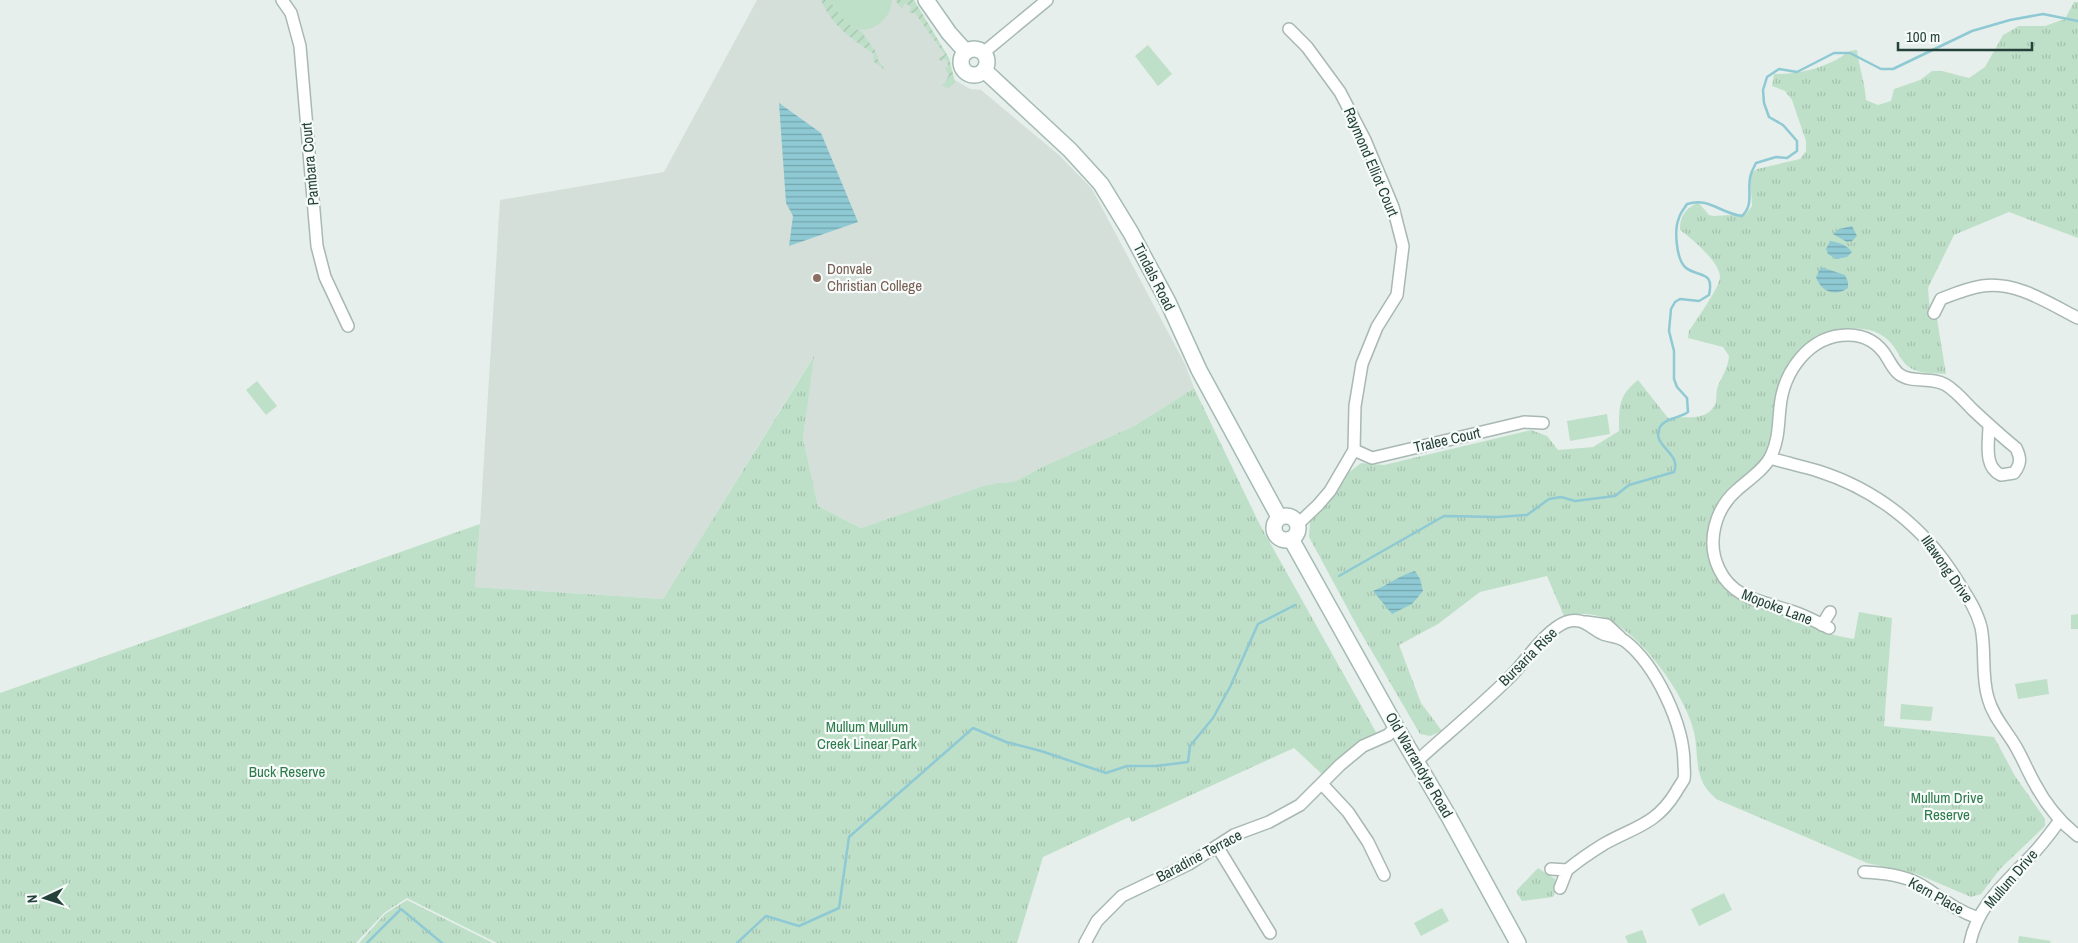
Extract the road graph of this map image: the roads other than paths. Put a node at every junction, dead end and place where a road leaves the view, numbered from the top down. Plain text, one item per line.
1 (282, 0) edge
2 (926, 0) edge
3 (1047, 0) edge
4 (1289, 29) dead end
5 (966, 52) junction
6 (983, 53) junction
7 (984, 70) junction
8 (1934, 313) dead end
9 (2078, 318) edge
10 (348, 326) dead end
11 (1543, 422) dead end
12 (1989, 425) dead end
13 (1354, 450) junction
14 (1770, 458) junction
15 (1279, 517) junction
16 (1298, 524) junction
17 (1292, 539) junction
18 (1830, 612) dead end
19 (1396, 727) junction
20 (1416, 762) junction
21 (1322, 784) junction
22 (2060, 820) junction
23 (2078, 836) edge
24 (1217, 846) junction
25 (1551, 869) dead end
26 (1567, 870) junction
27 (1864, 872) dead end
28 (1384, 875) dead end
29 (1560, 888) dead end
30 (1978, 918) junction
31 (1270, 933) dead end
32 (1085, 943) edge
33 (1518, 943) edge
34 (1970, 943) edge

1 - 10 street, Pambara Court
2 - 5 main road
3 - 6 street
4 - 13 street, Raymond Elliot Court
5 - 6 main road
5 - 7 main road
6 - 7 main road
7 - 15 main road, Tindals Road
8 - 9 street
11 - 13 street, Tralee Court
12 - 14 street
13 - 16 street, Raymond Elliot Court
14 - 18 street, Mopoke Lane
14 - 22 street, Illawong Drive
15 - 16 main road
15 - 17 main road
16 - 17 main road
17 - 19 main road, Old Warrandyte Road
19 - 20 main road, Old Warrandyte Road
19 - 21 street, Baradine Terrace
20 - 26 street, Bursaria Rise
20 - 33 main road, Old Warrandyte Road
21 - 24 street, Baradine Terrace
21 - 28 street
22 - 23 street, Illawong Drive
22 - 30 street, Mullum Drive
24 - 31 street
24 - 32 street, Baradine Terrace
25 - 26 street
26 - 29 street
27 - 30 street, Kern Place
30 - 34 street, Mullum Drive

